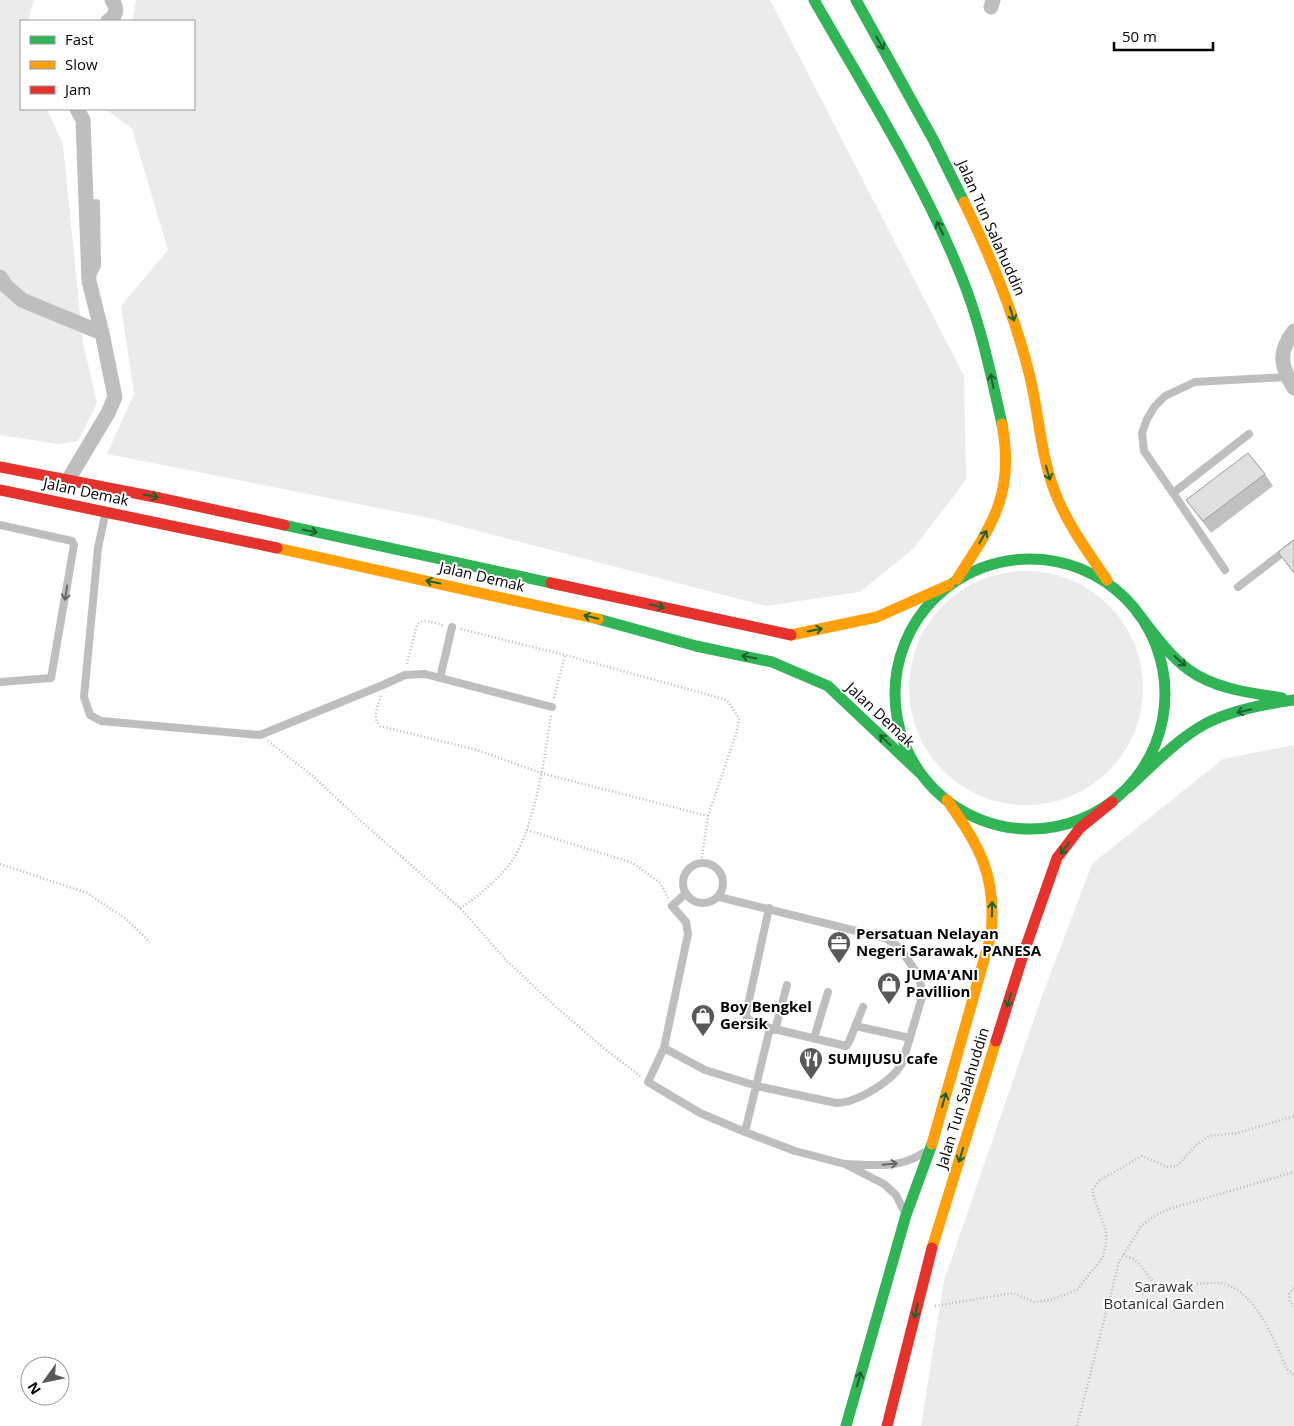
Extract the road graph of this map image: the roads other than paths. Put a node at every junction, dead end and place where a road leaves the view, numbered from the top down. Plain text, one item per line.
1 (112, 0) edge
2 (814, 0) edge
3 (856, 0) edge
4 (109, 20) edge
5 (78, 110) edge
6 (96, 203) dead end
7 (0, 277) edge
8 (89, 281) junction
9 (1294, 331) edge
10 (102, 332) junction
11 (1290, 382) edge
12 (1249, 434) dead end
13 (0, 467) edge
14 (68, 480) junction
15 (0, 490) edge
16 (1173, 492) junction
17 (105, 512) junction
18 (0, 525) edge
19 (1294, 544) edge
20 (1225, 570) dead end
21 (953, 582) junction
22 (1238, 587) dead end
23 (1113, 588) junction
24 (1136, 612) junction
25 (452, 627) road end
26 (440, 678) junction
27 (0, 682) edge
28 (1293, 700) edge
29 (552, 707) road end
30 (920, 773) junction
31 (1128, 788) junction
32 (946, 800) junction
33 (1112, 802) junction
34 (686, 893) junction
35 (718, 897) junction
36 (769, 908) junction
37 (787, 985) dead end
38 (828, 992) dead end
39 (863, 1007) dead end
40 (855, 1026) junction
41 (773, 1029) junction
42 (814, 1038) junction
43 (910, 1038) junction
44 (664, 1048) junction
45 (757, 1086) junction
46 (744, 1132) junction
47 (931, 1147) junction
48 (845, 1164) junction
49 (906, 1215) junction
50 (846, 1426) edge
51 (887, 1426) edge

1 - 4 street
21 -> 2 main road
3 -> 23 main road, Jalan Tun Salahuddin
5 - 8 street
6 - 8 lane
7 - 10 street
8 - 10 street
9 - 11 street
10 - 14 street
11 - 16 lane
12 - 16 lane
13 - 14 main road, Jalan Demak
14 -> 21 main road, Jalan Demak
15 - 17 main road, Jalan Demak
16 - 20 lane
17 - 26 lane
30 -> 17 main road, Jalan Demak
18 -> 27 lane
19 - 22 lane
21 - 23 main road, Jalan Demak
21 - 30 main road
23 - 24 main road
24 -> 28 main road
24 - 31 main road
25 - 26 lane
26 - 29 lane
28 -> 31 main road
30 - 32 main road
31 - 33 main road
32 - 33 main road
47 -> 32 main road, Jalan Tun Salahuddin
33 -> 51 main road, Jalan Tun Salahuddin
34 - 35 lane
34 - 35 lane
34 - 44 lane
35 - 36 lane
36 - 41 lane
36 - 43 lane
37 - 41 lane
38 - 42 lane
39 - 40 lane
40 - 42 lane
40 - 43 lane
41 - 42 lane
41 - 45 lane
43 - 45 lane
44 - 45 lane
44 - 46 lane
45 - 46 lane
46 - 48 lane
48 -> 47 lane
47 - 49 main road, Jalan Tun Salahuddin
48 - 49 lane
50 -> 49 main road, Jalan Tun Salahuddin

